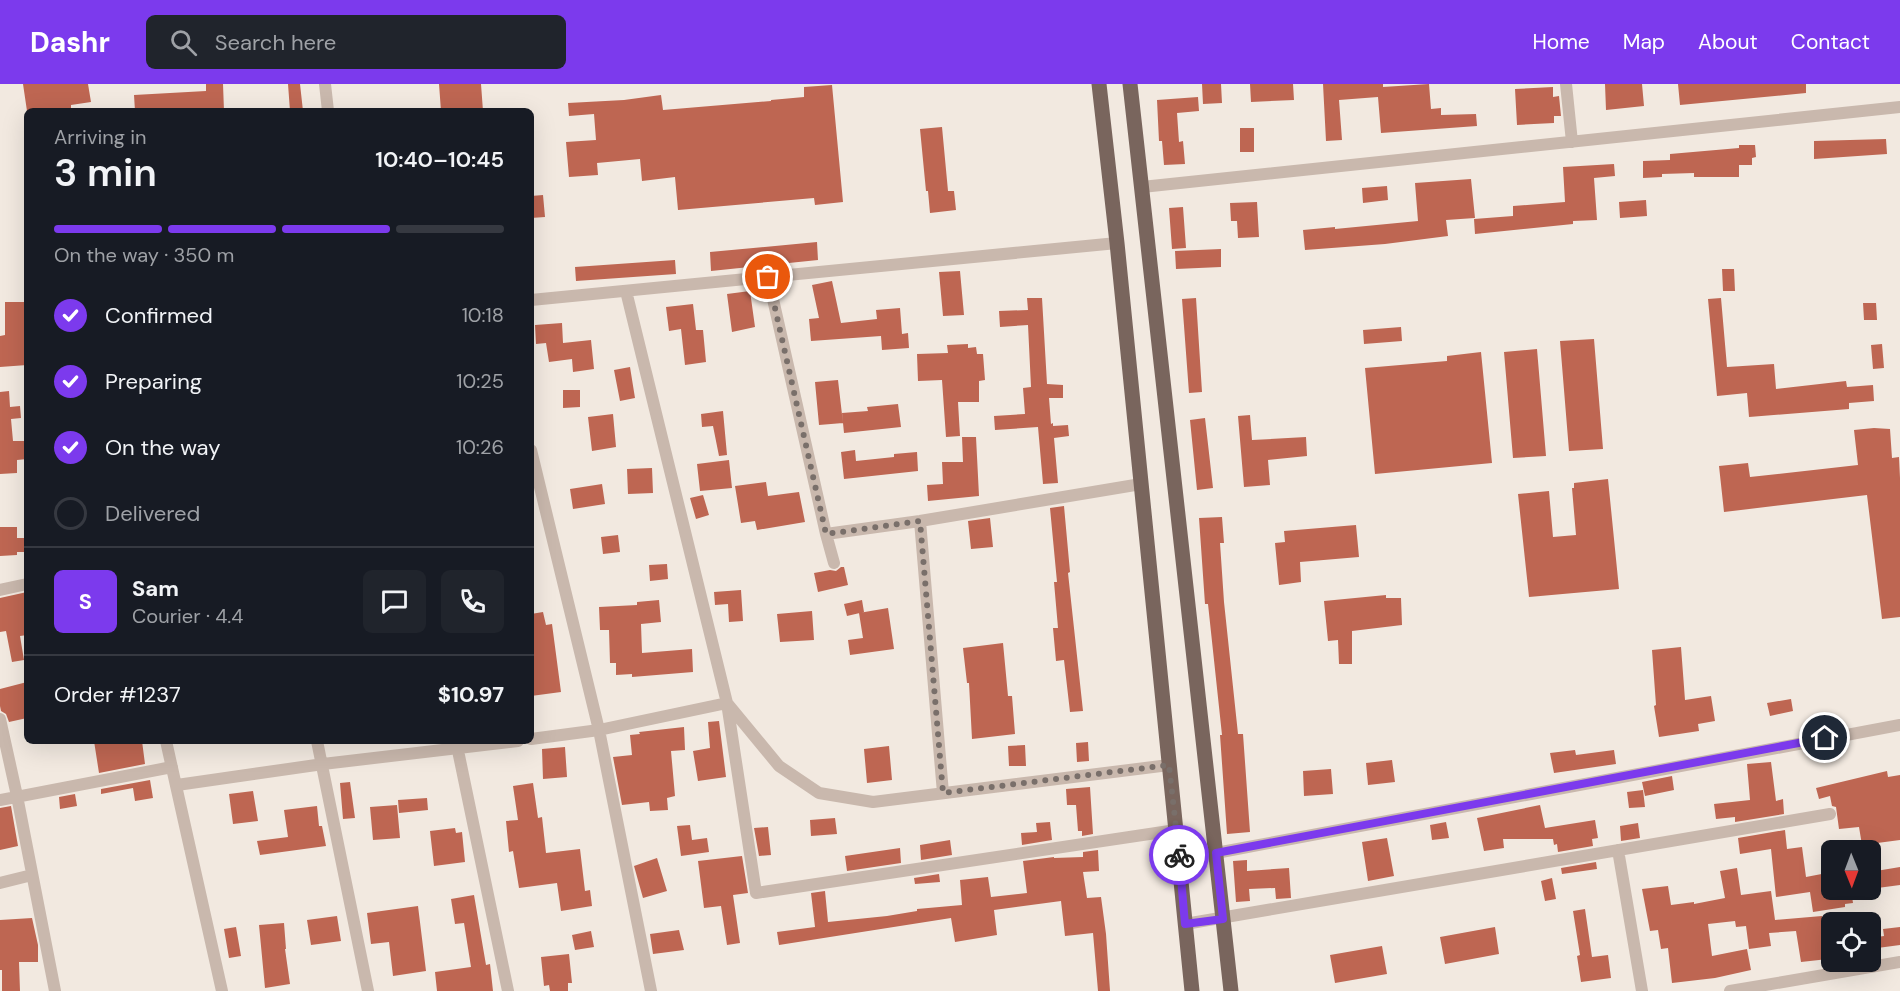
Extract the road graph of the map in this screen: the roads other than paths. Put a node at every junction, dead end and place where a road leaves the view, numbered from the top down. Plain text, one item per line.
1 (325, 84) edge
2 (1099, 84) edge
3 (1130, 84) edge
4 (1566, 84) edge
5 (328, 108) edge
6 (1900, 108) edge
7 (1572, 142) junction
8 (1142, 187) junction
9 (1117, 243) junction
10 (768, 277) junction
11 (626, 291) junction
12 (534, 300) edge
13 (534, 462) edge
14 (1141, 484) junction
15 (920, 521) junction
16 (826, 534) junction
17 (834, 563) dead end
18 (24, 585) edge
19 (0, 590) edge
20 (727, 703) junction
21 (0, 719) edge
22 (1900, 724) edge
23 (599, 730) junction
24 (534, 739) edge
25 (167, 744) edge
26 (319, 744) edge
27 (472, 744) edge
28 (457, 745) edge
29 (323, 764) junction
30 (1169, 765) junction
31 (172, 767) junction
32 (177, 785) junction
33 (943, 793) junction
34 (17, 796) junction
35 (0, 800) edge
36 (1830, 814) dead end
37 (1176, 830) junction
38 (1618, 850) junction
39 (1216, 853) junction
40 (32, 875) junction
41 (0, 883) edge
42 (1223, 919) junction
43 (1185, 924) junction
44 (1900, 962) edge
45 (1754, 989) edge
46 (55, 991) edge
47 (222, 991) edge
48 (368, 991) edge
49 (508, 991) edge
50 (651, 991) edge
51 (1192, 991) edge
52 (1231, 991) edge
53 (1642, 991) edge
54 (1730, 991) edge

1 - 5 street
2 - 9 main road
3 - 8 main road
4 - 7 street
6 - 7 street
7 - 8 street
8 - 39 main road
9 - 10 street
9 - 14 main road
10 - 11 street
10 - 16 street
11 - 12 street
11 - 20 street
13 - 23 street
14 - 15 street
14 - 30 main road
15 - 16 street
15 - 33 street
16 - 17 street
18 - 19 street
20 - 23 street
20 - 33 street
20 - 37 street
21 - 34 street
22 - 39 street
23 - 24 street
23 - 50 street
25 - 31 street
26 - 29 street
27 - 28 street
28 - 29 street
28 - 49 street
29 - 32 street
29 - 48 street
30 - 33 street
30 - 37 main road
31 - 32 street
31 - 34 street
32 - 47 street
34 - 35 street
34 - 40 street
36 - 38 street
37 - 43 main road
38 - 42 street
38 - 53 street
39 - 42 main road
40 - 41 street
40 - 46 street
42 - 43 street
42 - 52 main road
43 - 51 main road
44 - 45 street
45 - 54 street

